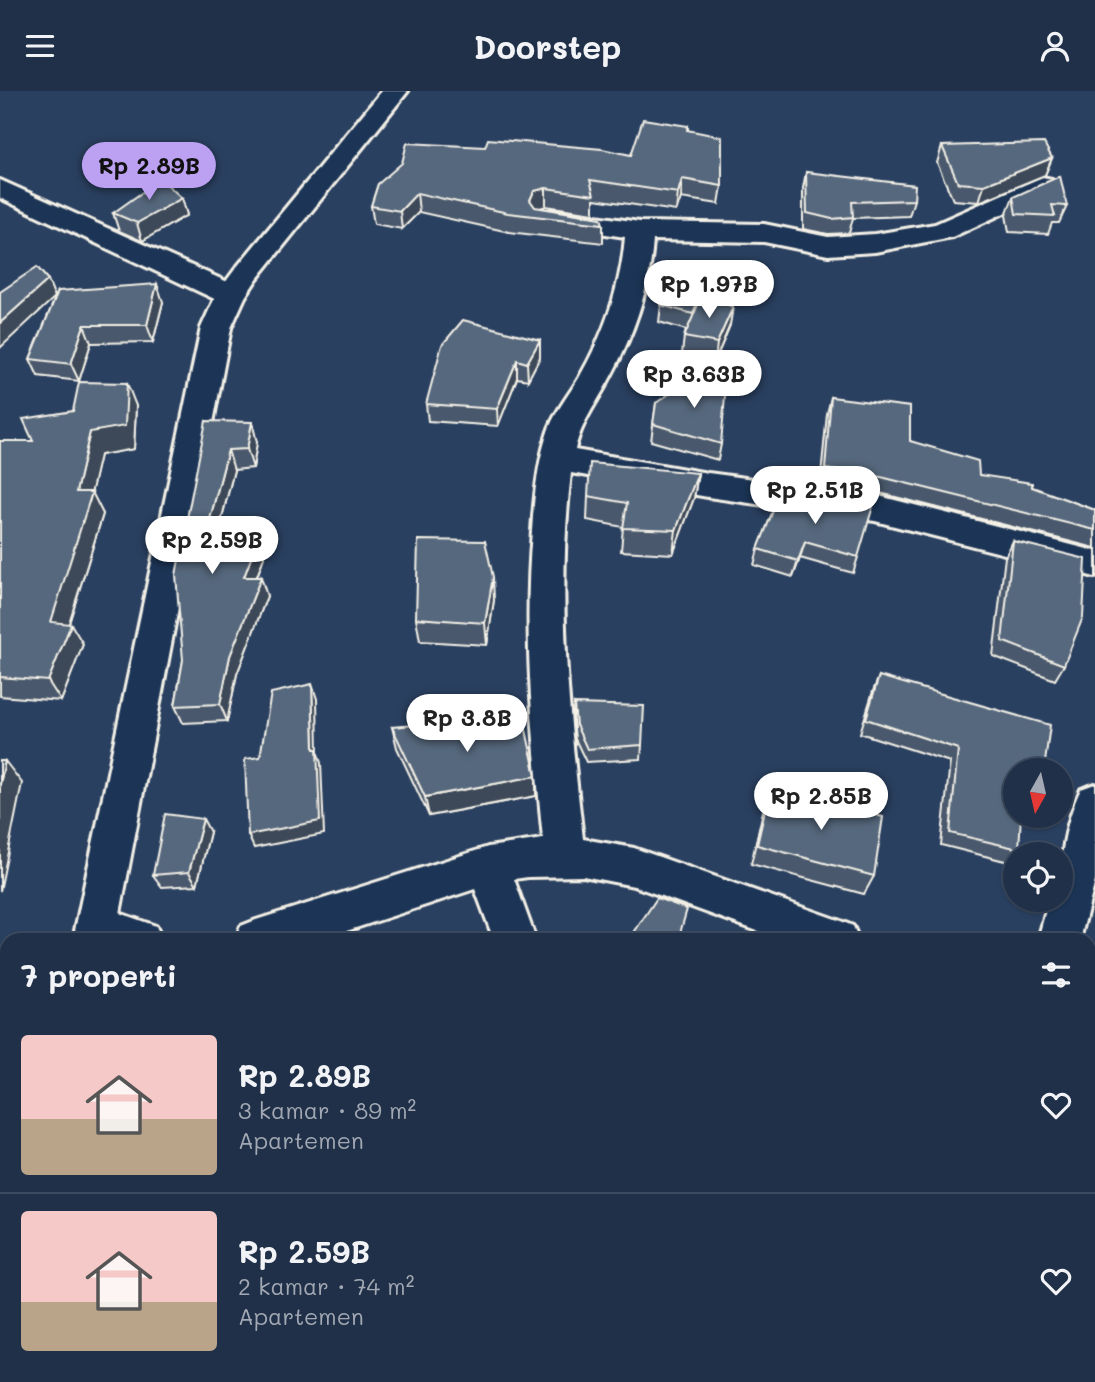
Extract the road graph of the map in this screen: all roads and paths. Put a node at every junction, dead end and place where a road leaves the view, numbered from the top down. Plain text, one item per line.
1 (396, 91) edge
2 (1042, 185) edge
3 (0, 188) edge
4 (546, 217) edge
5 (640, 231) junction
6 (231, 295) junction
7 (556, 459) junction
8 (1095, 563) edge
9 (1095, 801) edge
10 (565, 856) junction
11 (488, 866) junction
12 (95, 932) edge
13 (278, 933) edge
14 (512, 933) edge
15 (818, 933) edge
16 (1061, 933) edge

1 - 6 street
2 - 5 street
3 - 6 street
4 - 5 street
5 - 7 street
6 - 12 street
7 - 8 street
7 - 10 street
9 - 16 street
10 - 11 street
10 - 15 street
11 - 13 street
11 - 14 street

